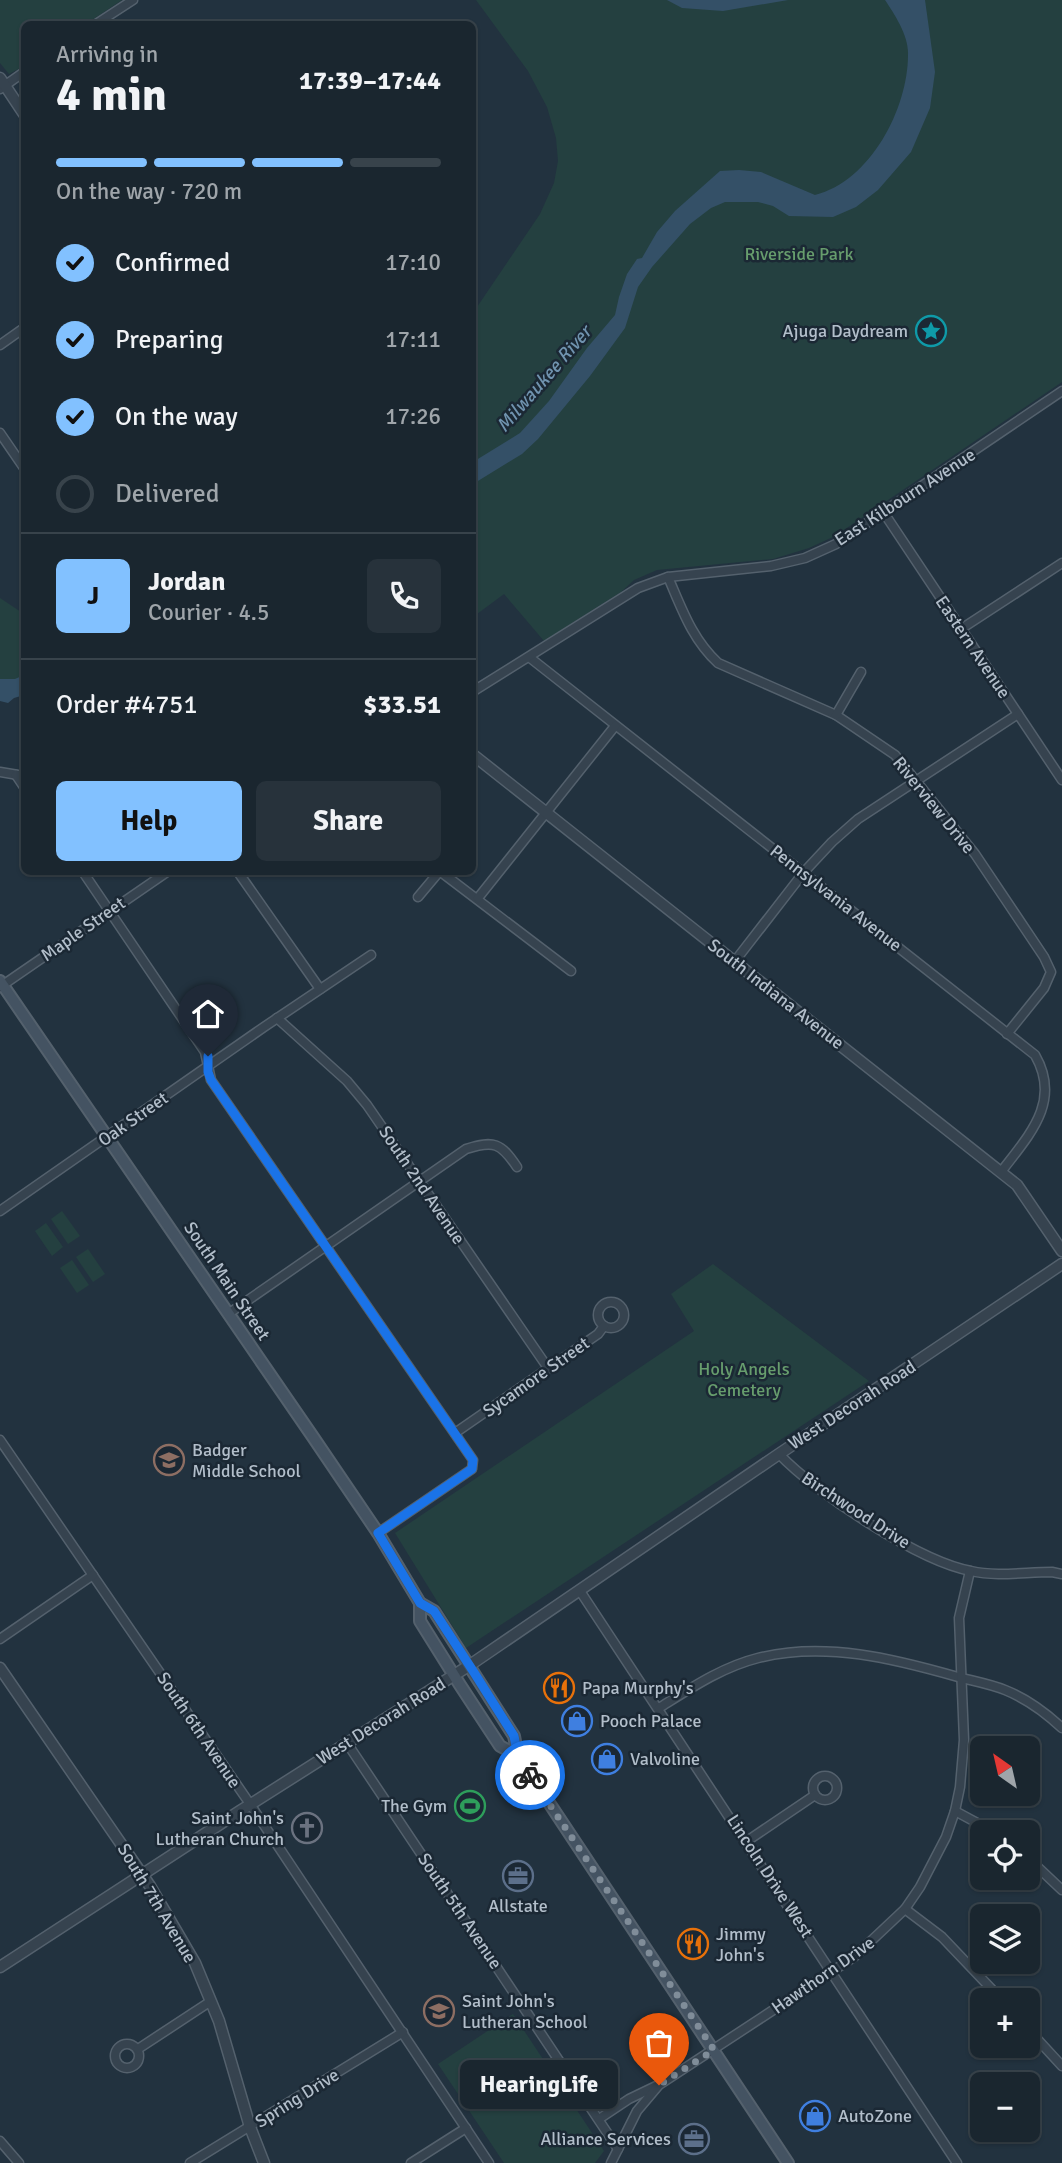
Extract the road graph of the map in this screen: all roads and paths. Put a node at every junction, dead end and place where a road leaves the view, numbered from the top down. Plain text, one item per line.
1 (133, 0) edge
2 (101, 21) edge
3 (21, 74) edge
4 (2, 84) edge
5 (21, 110) edge
6 (21, 330) edge
7 (0, 345) edge
8 (1062, 391) edge
9 (0, 433) edge
10 (21, 464) edge
11 (884, 513) junction
12 (1062, 564) edge
13 (668, 577) junction
14 (961, 629) junction
15 (528, 657) junction
16 (862, 672) dead end
17 (476, 690) edge
18 (1018, 714) junction
19 (836, 715) junction
20 (615, 726) junction
21 (476, 757) edge
22 (0, 772) edge
23 (20, 775) edge
24 (1062, 780) edge
25 (915, 782) junction
26 (545, 812) junction
27 (804, 872) junction
28 (85, 875) edge
29 (162, 875) edge
30 (240, 875) edge
31 (437, 875) edge
32 (444, 875) edge
33 (418, 897) dead end
34 (478, 898) junction
35 (109, 910) junction
36 (371, 955) dead end
37 (735, 961) junction
38 (571, 971) dead end
39 (1, 984) edge
40 (320, 989) junction
41 (277, 1018) junction
42 (1007, 1034) junction
43 (209, 1066) junction
44 (109, 1137) junction
45 (517, 1167) dead end
46 (1001, 1172) junction
47 (419, 1181) junction
48 (0, 1211) edge
49 (326, 1246) junction
50 (1062, 1251) edge
51 (1062, 1264) edge
52 (228, 1314) junction
53 (604, 1326) dead end
54 (548, 1368) junction
55 (455, 1433) junction
56 (0, 1440) edge
57 (779, 1454) junction
58 (378, 1533) junction
59 (970, 1571) junction
60 (1062, 1574) edge
61 (93, 1575) junction
62 (580, 1591) junction
63 (420, 1603) junction
64 (0, 1640) edge
65 (470, 1665) junction
66 (0, 1668) edge
67 (454, 1675) junction
68 (962, 1678) junction
69 (659, 1708) junction
70 (1062, 1728) edge
71 (347, 1743) junction
72 (518, 1756) junction
73 (815, 1795) dead end
74 (250, 1804) junction
75 (955, 1811) junction
76 (972, 1820) edge
77 (747, 1842) junction
78 (1040, 1869) edge
79 (142, 1874) junction
80 (1062, 1890) edge
81 (905, 1909) junction
82 (0, 1967) edge
83 (832, 1971) junction
84 (991, 1988) edge
85 (211, 2001) junction
86 (403, 2032) junction
87 (1040, 2042) edge
88 (138, 2049) dead end
89 (714, 2050) junction
90 (1062, 2066) edge
91 (659, 2085) junction
92 (599, 2119) junction
93 (250, 2127) junction
94 (466, 2128) junction
95 (0, 2141) edge
96 (618, 2149) junction
97 (19, 2163) edge
98 (190, 2163) edge
99 (264, 2163) edge
100 (411, 2163) edge
101 (489, 2163) edge
102 (611, 2163) edge
103 (788, 2163) edge
104 (957, 2163) edge

1 - 2 street
3 - 4 street
4 - 5 street
6 - 7 street
8 - 11 street, East Kilbourn Avenue
9 - 10 street
11 - 13 street, East Kilbourn Avenue
11 - 14 street, Eastern Avenue
12 - 14 street
13 - 15 street, East Kilbourn Avenue
13 - 19 street, Riverview Drive
14 - 18 street, Eastern Avenue
15 - 17 street, East Kilbourn Avenue
15 - 20 street, Pennsylvania Avenue
16 - 19 street
18 - 24 street, Eastern Avenue
18 - 25 street
19 - 25 street, Riverview Drive
20 - 26 street
20 - 27 street, Pennsylvania Avenue
21 - 26 street, South Indiana Avenue
22 - 23 street
25 - 27 street
25 - 42 street, Riverview Drive
26 - 34 street
26 - 37 street, South Indiana Avenue
27 - 37 street
27 - 42 street, Pennsylvania Avenue
28 - 35 street
29 - 35 street, Maple Street
30 - 40 street
31 - 33 street
32 - 34 street
34 - 38 street
35 - 39 street, Maple Street
35 - 43 street
36 - 40 street, Oak Street
37 - 46 street, South Indiana Avenue
39 - 44 main road, South Main Street
40 - 41 street, Oak Street
41 - 43 street, Oak Street
41 - 47 street, South 2nd Avenue
42 - 46 street, Pennsylvania Avenue
43 - 44 street, Oak Street
43 - 49 street
44 - 48 street, Oak Street
44 - 52 main road, South Main Street
45 - 47 street
46 - 50 street, South Indiana Avenue
47 - 49 street
47 - 54 street, South 2nd Avenue
49 - 52 street
49 - 55 street
51 - 57 street, West Decorah Road
52 - 58 main road, South Main Street
53 - 54 street, Sycamore Street
54 - 55 street, Sycamore Street
55 - 58 street
56 - 61 street, South 6th Avenue
57 - 59 street, Birchwood Drive
57 - 62 street, West Decorah Road
58 - 63 main road, South Main Street
59 - 60 street, Birchwood Drive
59 - 68 street, Hawthorn Drive
61 - 64 street
61 - 74 street, South 6th Avenue
62 - 65 street, West Decorah Road
62 - 69 street, Lincoln Drive West
63 - 65 main road, South Main Street
63 - 67 main road, South Main Street
65 - 67 street, West Decorah Road
65 - 72 main road, South Main Street
66 - 79 street, South 7th Avenue
67 - 71 street, West Decorah Road
67 - 72 main road, South Main Street
68 - 69 street
68 - 70 street
68 - 75 street, Hawthorn Drive
69 - 77 street, Lincoln Drive West
71 - 74 street, West Decorah Road
71 - 92 street, South 5th Avenue
72 - 89 main road, South Main Street
73 - 77 street
74 - 79 street, West Decorah Road
74 - 86 street, South 6th Avenue
75 - 76 street
75 - 81 street, Hawthorn Drive
77 - 83 street, Lincoln Drive West
78 - 80 street
79 - 82 street, West Decorah Road
79 - 85 street, South 7th Avenue
81 - 83 street, Hawthorn Drive
81 - 84 street
83 - 89 street, Hawthorn Drive
83 - 104 street, Lincoln Drive West
85 - 88 street
85 - 93 street, South 7th Avenue
86 - 93 street, Spring Drive
86 - 94 street, South 6th Avenue
87 - 90 street
89 - 91 street, Hawthorn Drive
89 - 103 main road, South Main Street
91 - 92 street
91 - 96 street, Hawthorn Drive
92 - 96 street, South 5th Avenue
93 - 98 street, Spring Drive
93 - 99 street, South 7th Avenue
94 - 100 street
94 - 101 street, South 6th Avenue
95 - 97 street
96 - 102 street, Hawthorn Drive

